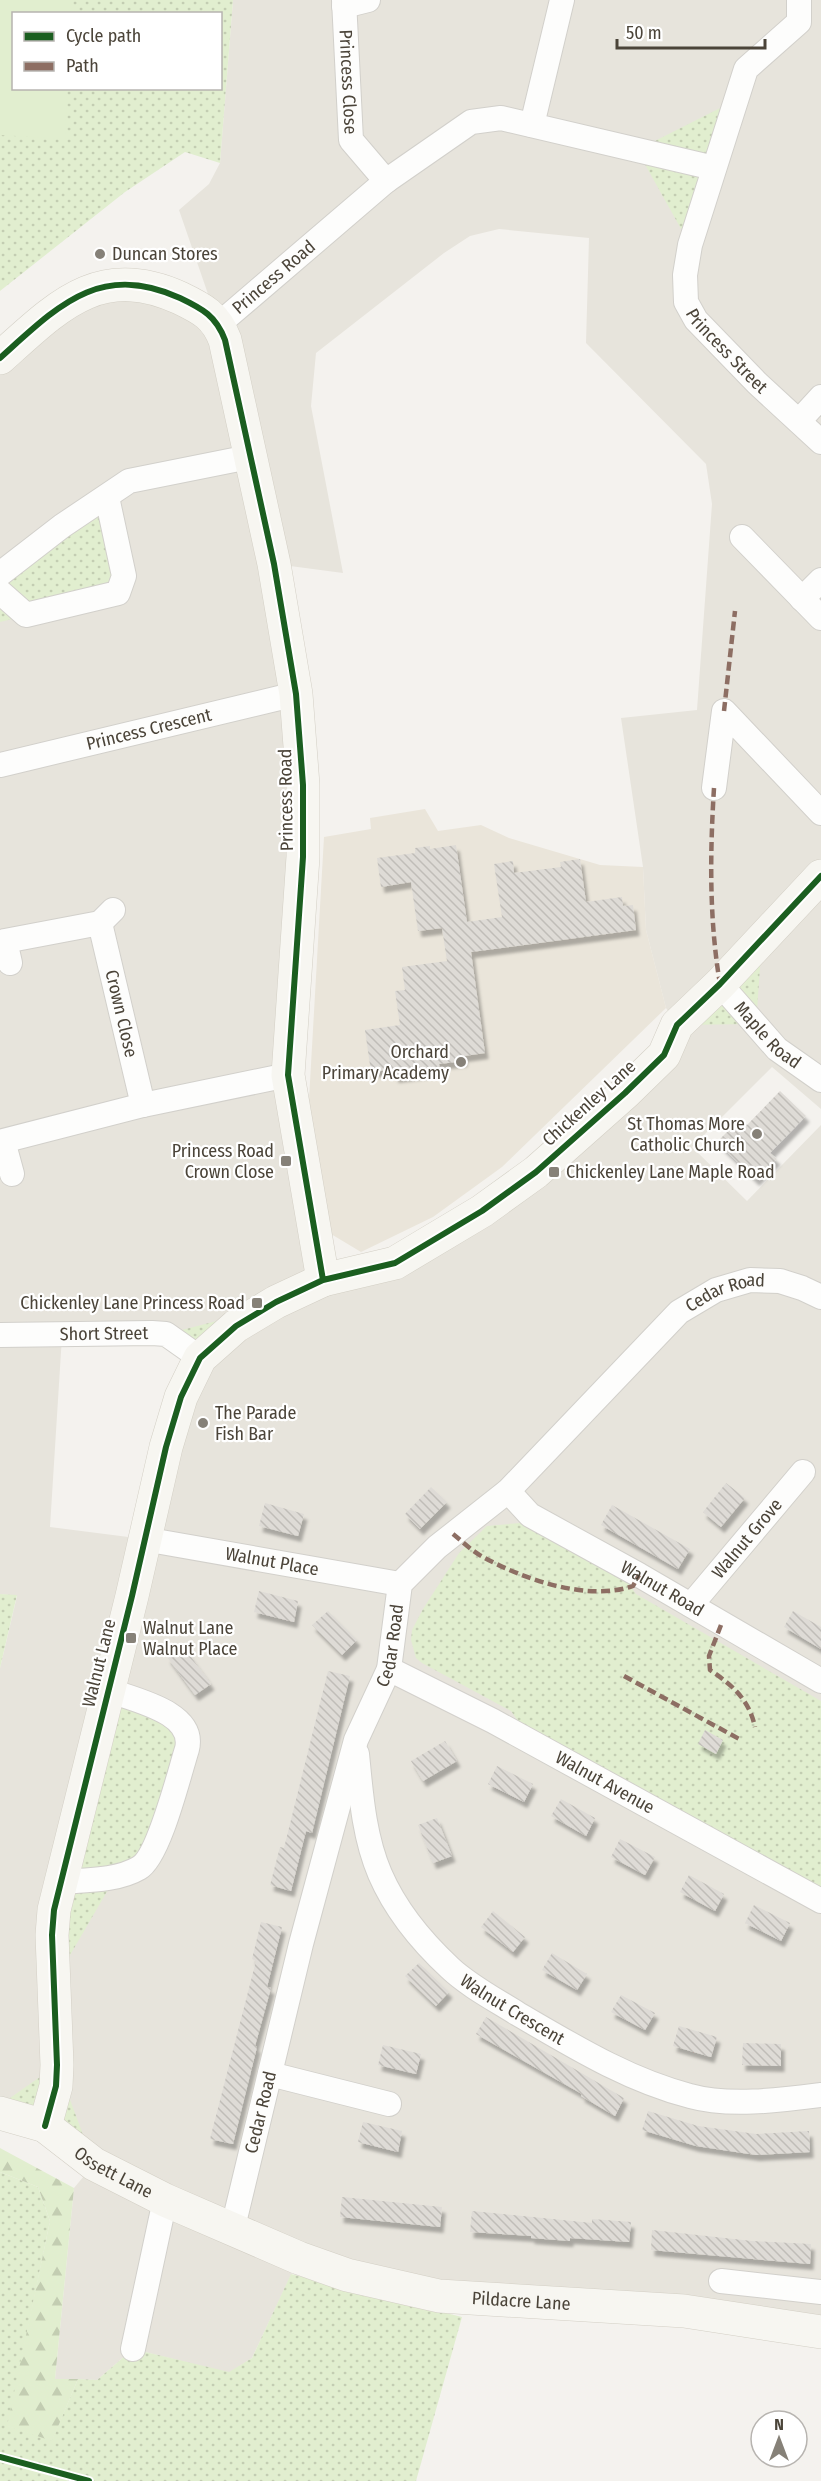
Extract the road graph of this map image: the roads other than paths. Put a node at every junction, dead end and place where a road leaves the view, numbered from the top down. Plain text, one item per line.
1 (368, 0) edge
2 (562, 0) edge
3 (344, 3) edge
4 (799, 11) edge
5 (532, 125) junction
6 (714, 168) junction
7 (386, 181) junction
8 (219, 324) junction
9 (0, 358) edge
10 (821, 397) edge
11 (798, 421) junction
12 (821, 442) edge
13 (249, 457) junction
14 (107, 497) junction
15 (742, 537) dead end
16 (0, 574) edge
17 (821, 580) edge
18 (0, 592) edge
19 (802, 599) junction
20 (821, 618) edge
21 (296, 694) junction
22 (0, 765) edge
23 (714, 788) dead end
24 (821, 813) edge
25 (821, 876) edge
26 (10, 963) dead end
27 (720, 984) junction
28 (288, 1075) junction
29 (821, 1080) edge
30 (143, 1105) junction
31 (12, 1174) dead end
32 (323, 1280) junction
33 (821, 1297) edge
34 (0, 1335) edge
35 (200, 1358) junction
36 (803, 1472) dead end
37 (508, 1491) junction
38 (144, 1539) junction
39 (400, 1584) junction
40 (691, 1605) junction
41 (389, 1669) junction
42 (821, 1682) edge
43 (108, 1690) junction
44 (356, 1740) junction
45 (61, 1882) junction
46 (821, 1900) edge
47 (270, 2074) junction
48 (821, 2095) edge
49 (389, 2104) dead end
50 (0, 2113) edge
51 (45, 2126) junction
52 (165, 2200) junction
53 (232, 2227) junction
54 (721, 2281) dead end
55 (821, 2292) edge
56 (821, 2332) edge
57 (142, 2335) dead end

1 - 3 street, Princess Close
2 - 5 street
3 - 7 street, Princess Close
4 - 6 street, Princess Street
5 - 6 street, Princess Road
5 - 7 street, Princess Road
6 - 11 street, Princess Street
7 - 8 street, Princess Road
8 - 9 street
8 - 13 street, Princess Road
10 - 11 street
11 - 12 street, Princess Street
13 - 14 street
13 - 21 street, Princess Road
14 - 16 street
14 - 18 street
15 - 19 street
17 - 19 street
19 - 20 street
21 - 22 street, Princess Crescent
21 - 28 street, Princess Road
23 - 24 street
25 - 27 street, Chickenley Lane
26 - 30 street, Crown Close
27 - 29 street, Maple Road
27 - 32 street, Chickenley Lane
28 - 30 street
28 - 32 street, Princess Road
30 - 31 street
32 - 35 street, Walnut Lane
33 - 37 street, Cedar Road
34 - 35 street, Short Street
35 - 38 street, Walnut Lane
36 - 40 street, Walnut Grove
37 - 39 street, Cedar Road
37 - 40 street, Walnut Road
38 - 39 street, Walnut Place
38 - 43 street, Walnut Lane
39 - 41 street, Cedar Road
40 - 42 street, Walnut Road
41 - 44 street, Cedar Road
41 - 46 street, Walnut Avenue
43 - 45 street, Walnut Lane
43 - 45 street, Walnut Lane
44 - 47 street, Cedar Road
44 - 48 street, Walnut Crescent
45 - 51 street, Walnut Lane
47 - 49 street
47 - 53 street, Cedar Road
50 - 51 street, Ossett Lane
51 - 52 street, Ossett Lane
52 - 53 street, Ossett Lane
52 - 57 street
53 - 56 street, Pildacre Lane
54 - 55 street

